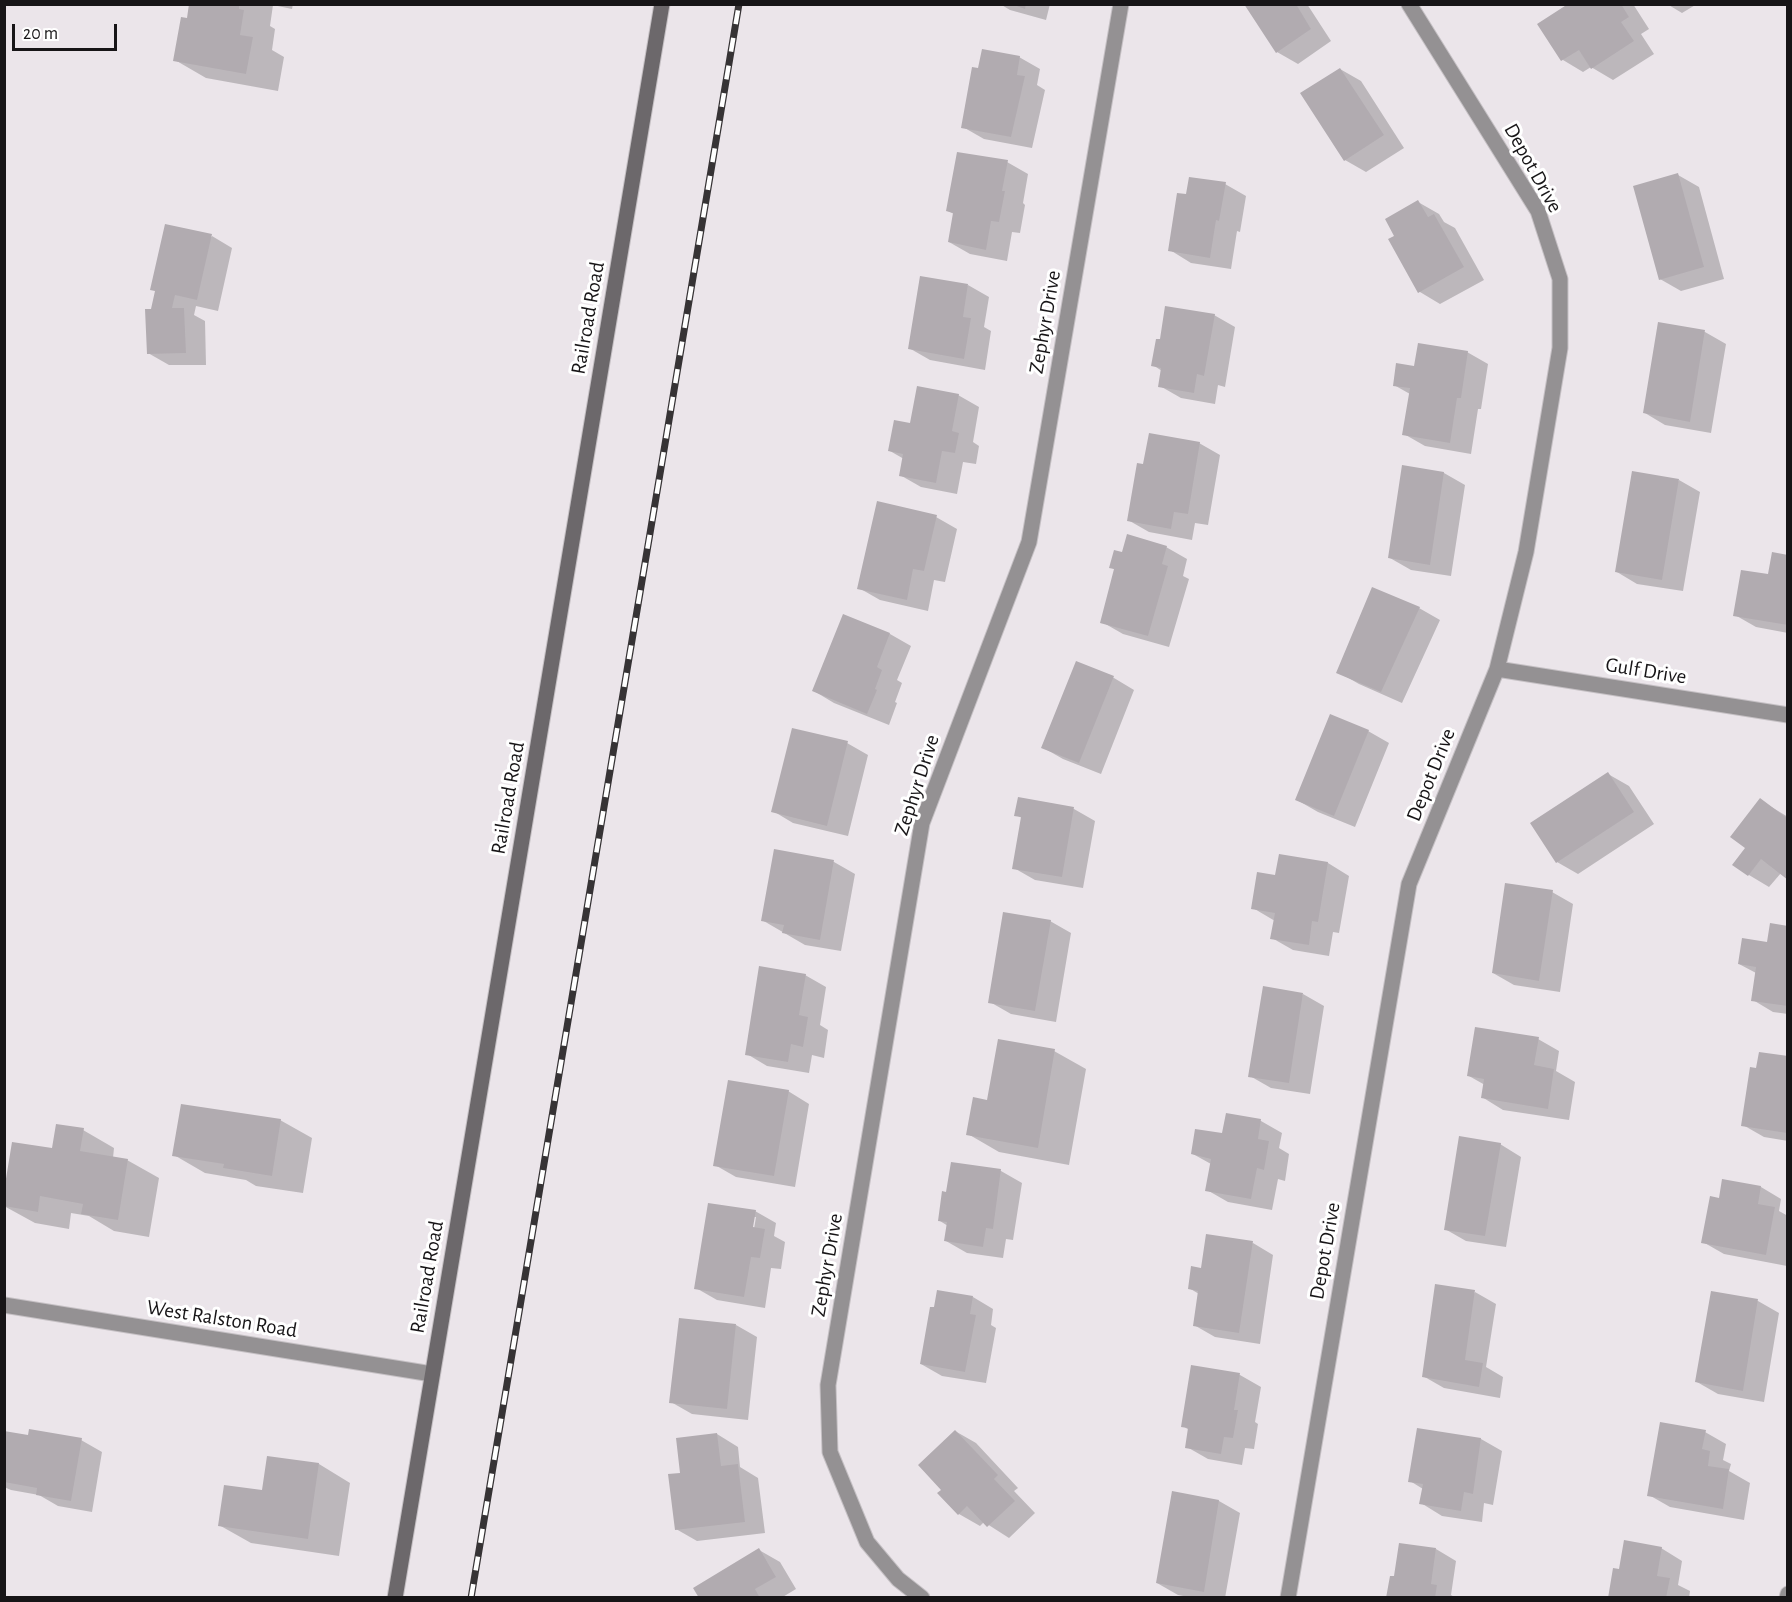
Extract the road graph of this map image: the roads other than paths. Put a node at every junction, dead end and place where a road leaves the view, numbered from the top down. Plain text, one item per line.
1 (662, 4) edge
2 (1121, 4) edge
3 (1417, 7) edge
4 (1497, 669) junction
5 (1788, 715) edge
6 (4, 1305) edge
7 (432, 1374) junction
8 (395, 1598) edge
9 (922, 1598) edge
10 (1288, 1598) edge

1 - 7 street, Railroad Road
2 - 9 street, Zephyr Drive
3 - 4 street, Depot Drive
4 - 5 street, Gulf Drive
4 - 10 street, Depot Drive
6 - 7 street, West Ralston Road
7 - 8 street, Railroad Road

